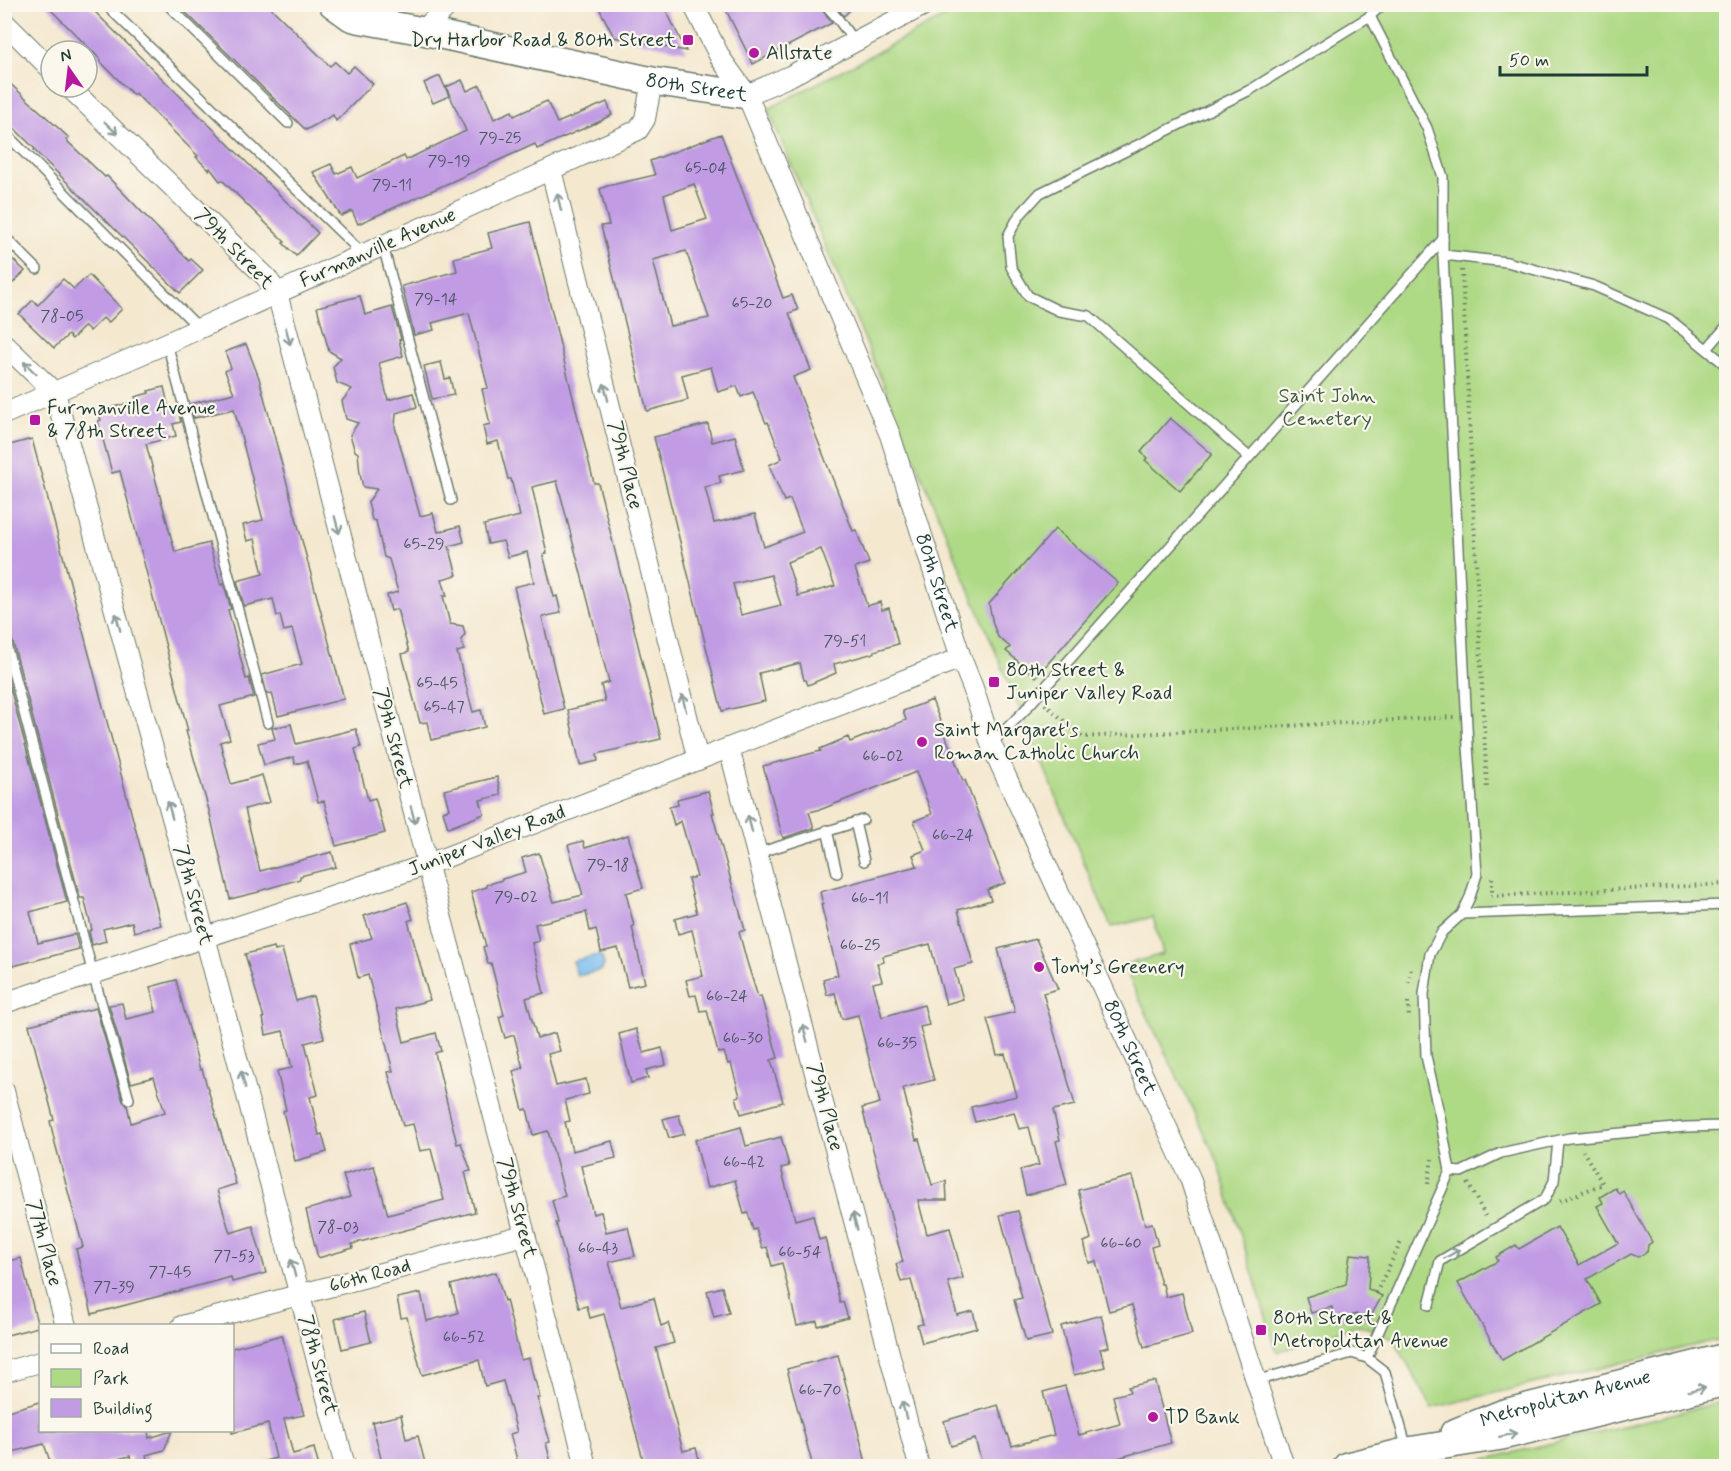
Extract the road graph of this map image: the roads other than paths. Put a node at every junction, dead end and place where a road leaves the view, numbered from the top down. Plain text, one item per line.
1 (105, 4) edge
2 (167, 4) edge
3 (333, 4) edge
4 (449, 4) edge
5 (693, 4) edge
6 (825, 4) edge
7 (926, 4) edge
8 (1383, 4) edge
9 (1370, 16) junction
10 (4, 22) edge
11 (423, 31) junction
12 (855, 43) junction
13 (39, 57) edge
14 (652, 81) junction
15 (747, 94) junction
16 (81, 99) edge
17 (288, 123) dead end
18 (4, 132) edge
19 (551, 170) junction
20 (4, 236) edge
21 (1443, 239) junction
22 (383, 246) junction
23 (363, 254) junction
24 (1443, 255) junction
25 (37, 269) dead end
26 (277, 293) junction
27 (1726, 327) edge
28 (199, 328) junction
29 (167, 343) junction
30 (4, 344) edge
31 (1707, 349) junction
32 (1726, 365) edge
33 (55, 393) junction
34 (4, 414) edge
35 (1249, 457) junction
36 (451, 500) dead end
37 (4, 637) edge
38 (961, 658) junction
39 (268, 723) dead end
40 (991, 744) junction
41 (729, 748) junction
42 (698, 760) junction
43 (827, 830) junction
44 (758, 853) junction
45 (864, 861) dead end
46 (426, 865) junction
47 (837, 873) dead end
48 (1726, 906) edge
49 (1462, 914) junction
50 (205, 937) junction
51 (93, 974) junction
52 (4, 1003) edge
53 (4, 1091) edge
54 (129, 1099) dead end
55 (1726, 1126) edge
56 (1558, 1141) junction
57 (1450, 1171) junction
58 (524, 1235) junction
59 (300, 1295) junction
60 (1429, 1305) dead end
61 (65, 1324) edge
62 (190, 1324) edge
63 (1367, 1358) junction
64 (1726, 1358) edge
65 (39, 1362) edge
66 (4, 1372) edge
67 (1256, 1381) junction
68 (1726, 1382) edge
69 (1410, 1459) edge
70 (345, 1467) edge
71 (586, 1467) edge
72 (919, 1467) edge
73 (1284, 1467) edge
74 (1347, 1467) edge

1 - 23 lane
2 - 17 lane
3 - 11 main road, 80th Street
4 - 11 street
5 - 15 street
6 - 12 lane
7 - 12 street
8 - 9 lane
9 - 21 lane
9 - 35 lane
10 - 13 street
11 - 14 main road, 80th Street
12 - 15 street
14 - 15 main road, 80th Street
14 - 19 street, Furmanville Avenue
15 - 38 street, 80th Street
16 -> 26 street, 79th Street
18 - 28 lane
19 - 22 street, Furmanville Avenue
42 -> 19 street, 79th Place
20 - 25 lane
21 - 24 lane
21 - 35 lane
22 - 23 street, Furmanville Avenue
22 - 36 lane
23 - 26 street, Furmanville Avenue
24 - 31 lane
24 - 49 lane
26 - 28 street, Furmanville Avenue
26 -> 46 street, 79th Street
27 - 31 lane
28 - 29 street, Furmanville Avenue
29 - 33 street, Furmanville Avenue
29 - 39 lane
33 -> 30 street
31 - 32 lane
33 - 34 street, Furmanville Avenue
50 -> 33 street, 78th Street
35 - 40 lane
37 - 51 lane
38 - 40 street, 80th Street
38 - 41 street, Juniper Valley Road
40 - 67 street, 80th Street
41 - 42 street, Juniper Valley Road
44 -> 41 street, 79th Place
42 - 46 street, Juniper Valley Road
43 - 44 lane
43 - 45 lane
43 - 47 lane
72 -> 44 street, 79th Place
46 - 50 street, Juniper Valley Road
46 - 58 street, 79th Street
48 - 49 lane
49 - 57 lane
50 - 51 street, Juniper Valley Road
59 -> 50 street, 78th Street
51 - 52 street, Juniper Valley Road
51 - 54 lane
53 - 61 street, 77th Place
55 - 56 lane
56 - 57 lane
60 -> 56 lane
57 - 63 lane
58 - 59 street, 66th Road
58 - 71 street, 79th Street
59 - 62 street, 66th Road
59 - 70 street, 78th Street
63 - 67 lane
63 - 69 lane
64 - 69 main road, Metropolitan Avenue
65 - 66 street
67 - 73 street, 80th Street
69 -> 68 main road, Metropolitan Avenue
69 - 74 main road, Metropolitan Avenue

